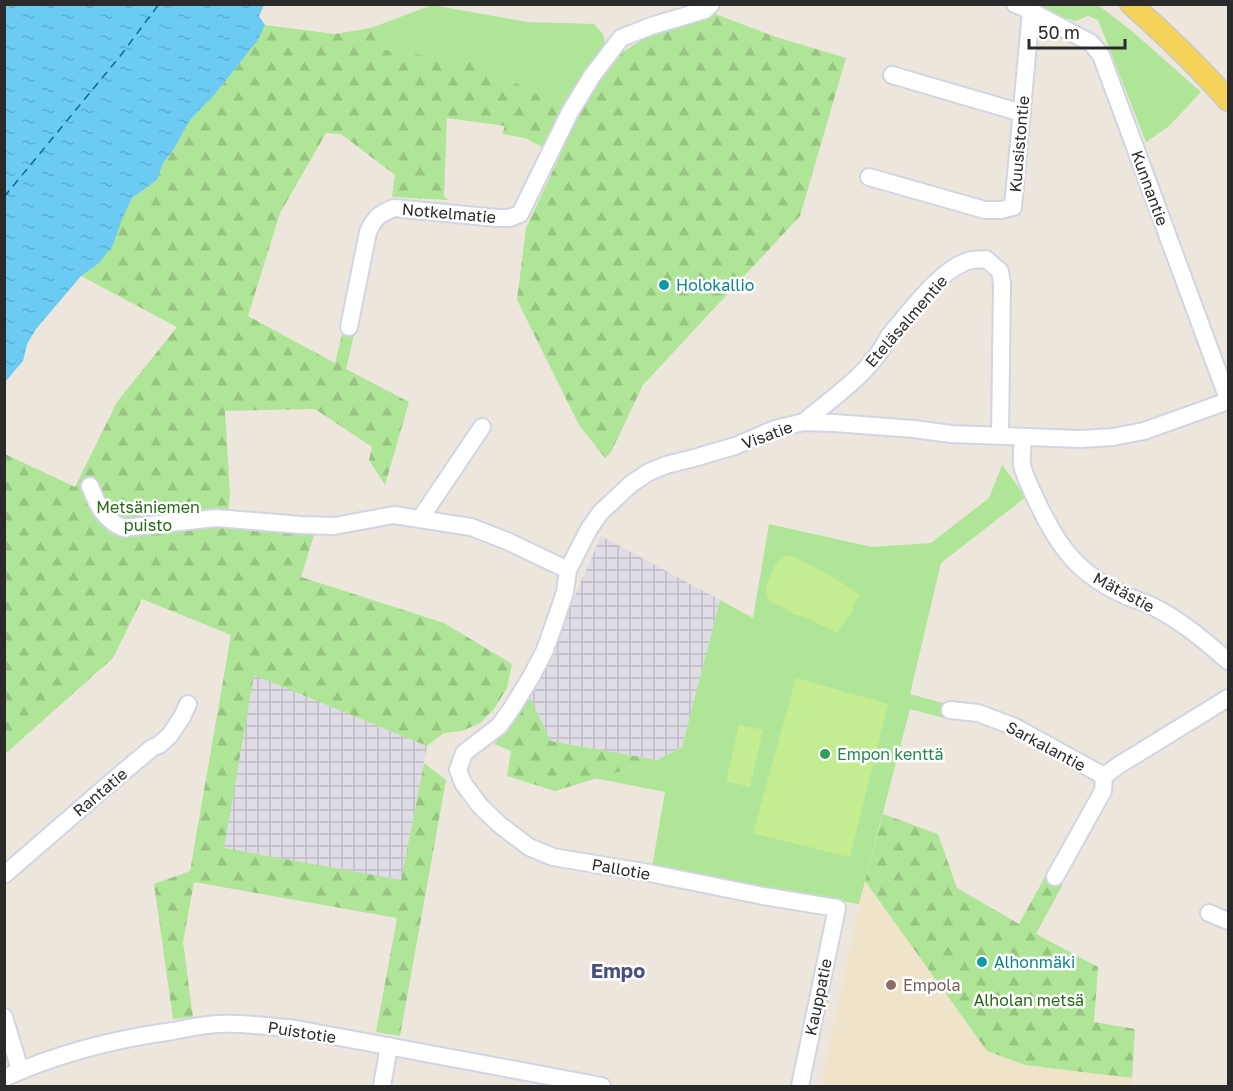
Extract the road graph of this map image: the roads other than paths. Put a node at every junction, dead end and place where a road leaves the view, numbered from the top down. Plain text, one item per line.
1 (711, 4) edge
2 (1015, 4) edge
3 (1131, 4) edge
4 (1031, 8) edge
5 (892, 75) dead end
6 (1228, 100) edge
7 (1022, 113) junction
8 (869, 177) dead end
9 (348, 327) dead end
10 (1228, 400) edge
11 (804, 422) junction
12 (482, 427) dead end
13 (1000, 435) junction
14 (1023, 437) junction
15 (90, 486) dead end
16 (420, 519) junction
17 (568, 570) junction
18 (1228, 661) edge
19 (1228, 698) edge
20 (188, 704) dead end
21 (950, 710) dead end
22 (464, 753) joint
23 (1104, 776) junction
24 (4, 874) edge
25 (1055, 877) dead end
26 (837, 908) joint
27 (1209, 913) dead end
28 (1228, 921) edge
29 (4, 1017) edge
30 (389, 1046) junction
31 (20, 1070) junction
32 (4, 1078) edge
33 (580, 1085) edge
34 (382, 1086) edge
35 (602, 1086) edge
36 (800, 1086) edge

1 - 9 street, Notkelmatie
2 - 4 street, Kunnantie
3 - 6 main road
4 - 7 street, Kuusistontie
4 - 10 street, Kunnantie
5 - 7 street
7 - 8 street, Kuusistontie
10 - 14 street, Visatie
11 - 13 street, Visatie
11 - 13 street, Eteläsalmentie
11 - 17 street, Visatie
12 - 16 street
13 - 14 street, Visatie
14 - 18 street, Mätästie
15 - 16 street
16 - 17 street
17 - 22 street, Visatie
19 - 23 street, Sarkalantie
20 - 24 street, Rantatie
21 - 23 street, Sarkalantie
22 - 26 street, Pallotie
23 - 25 street
26 - 36 street, Kauppatie
27 - 28 street
29 - 31 street
30 - 31 street, Puistotie
30 - 33 street, Puistotie
30 - 34 street
31 - 32 street, Puistotie
33 - 35 street, Puistotie

